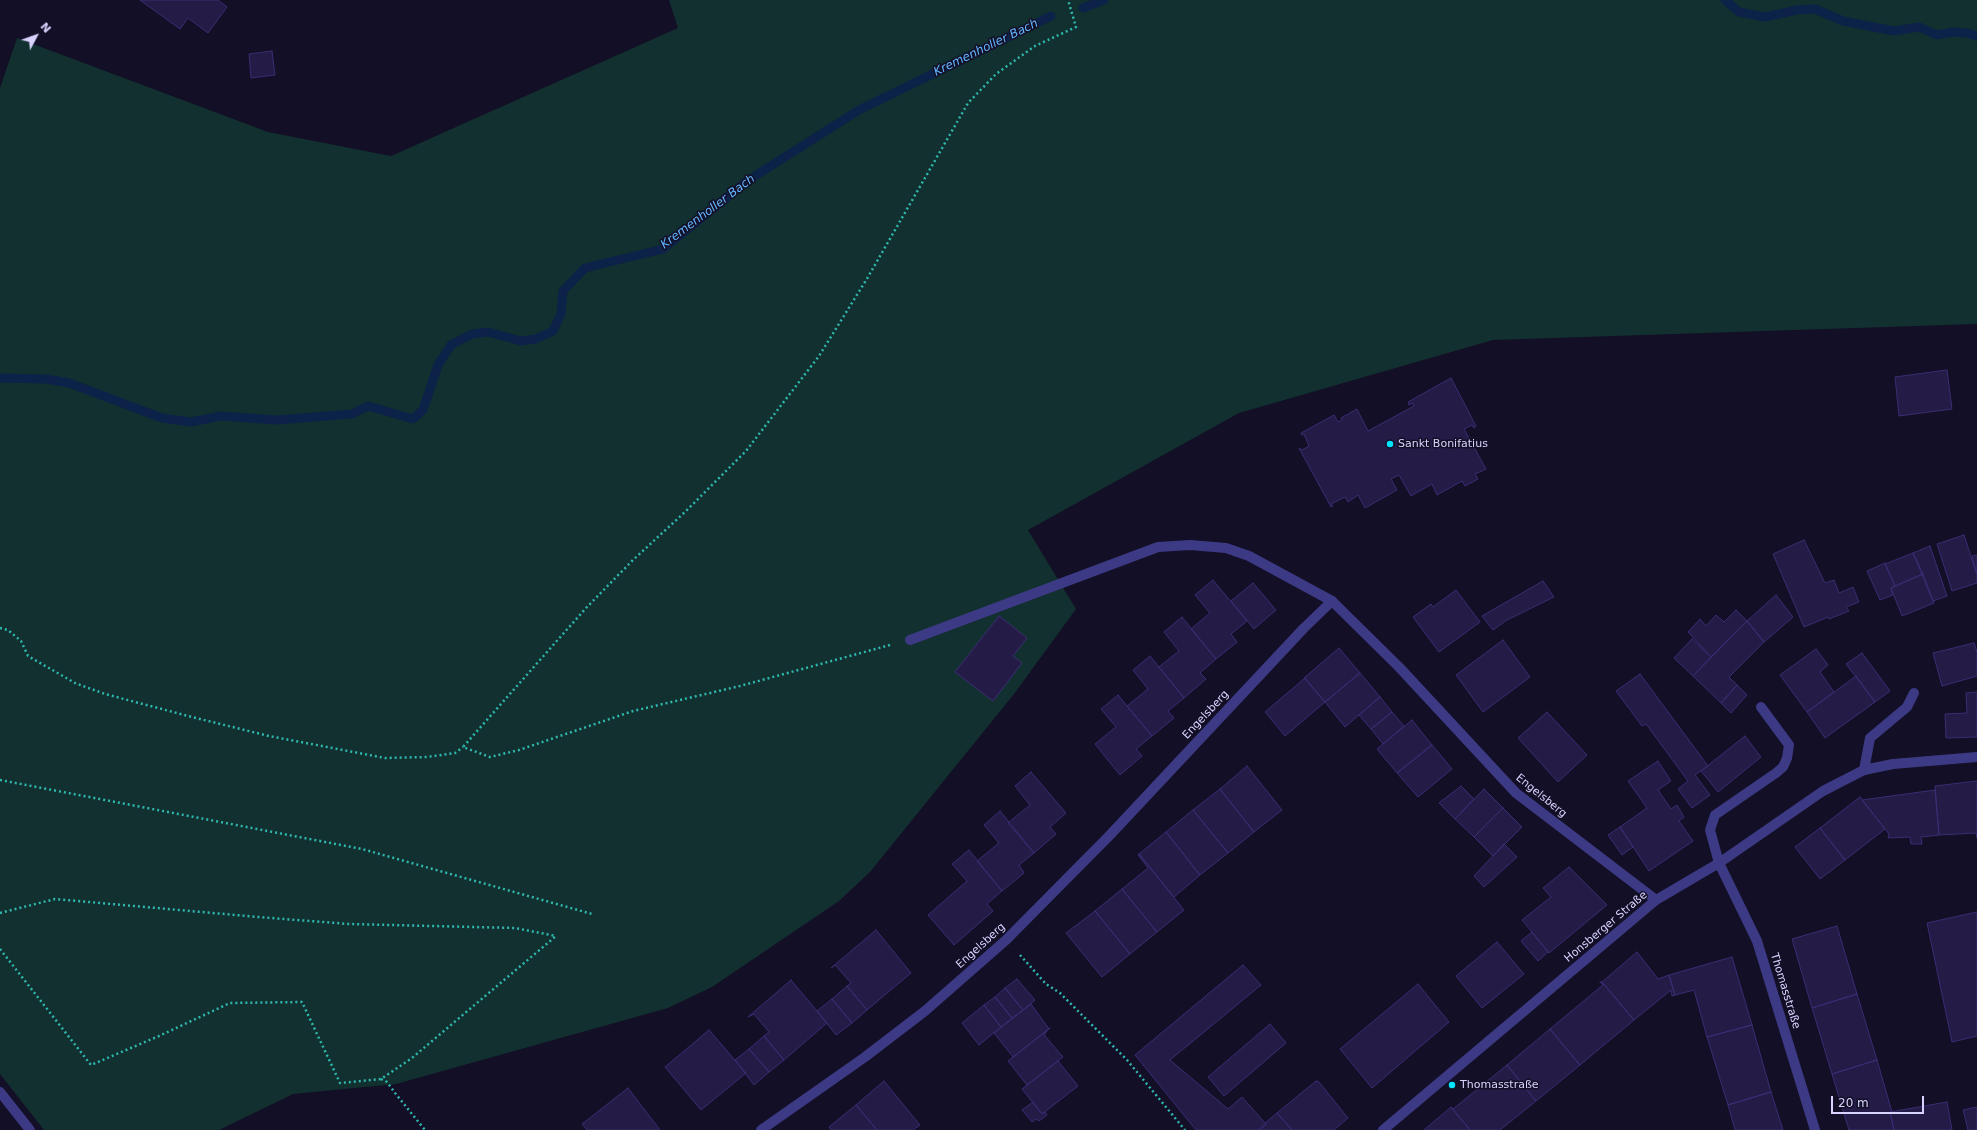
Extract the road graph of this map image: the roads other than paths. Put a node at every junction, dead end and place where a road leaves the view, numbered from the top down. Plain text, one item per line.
1 (1332, 601) junction
2 (910, 640) road end
3 (1914, 694) dead end
4 (1761, 707) dead end
5 (1977, 757) edge
6 (1864, 770) junction
7 (1719, 863) junction
8 (1656, 900) junction
9 (0, 1092) edge
10 (30, 1130) edge
11 (761, 1130) edge
12 (1383, 1130) edge
13 (1814, 1130) edge

1 - 2 street
1 - 8 street, Engelsberg
1 - 11 street, Engelsberg
3 - 6 street
4 - 7 street, Thomasstraße
5 - 6 street, Honsberger Straße
6 - 7 street, Honsberger Straße
7 - 8 street, Honsberger Straße
7 - 13 street, Thomasstraße
8 - 12 street, Honsberger Straße
9 - 10 street

